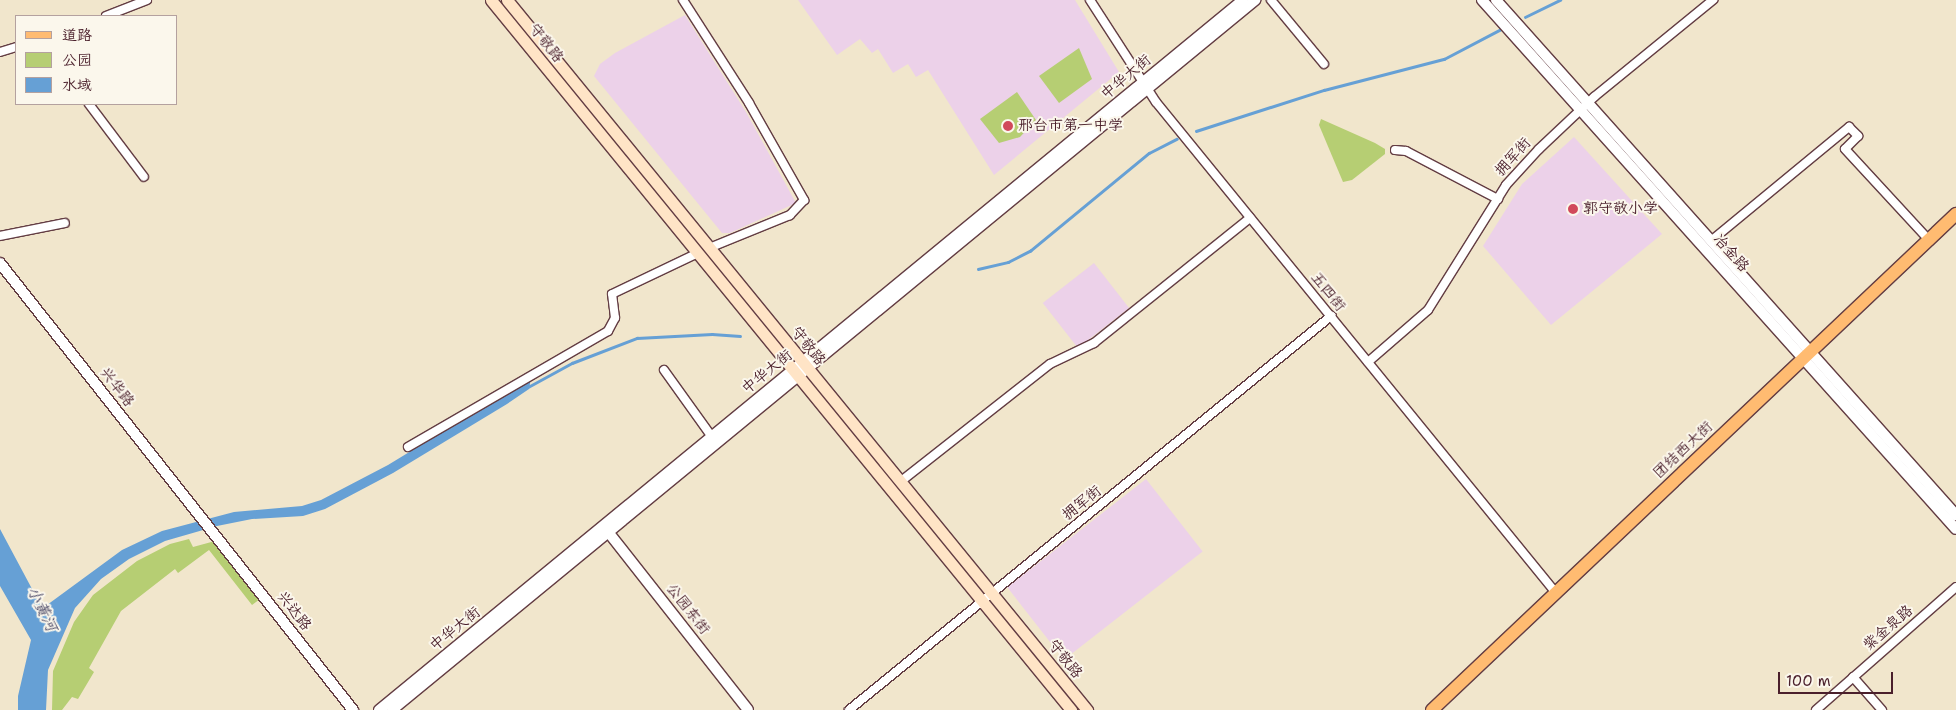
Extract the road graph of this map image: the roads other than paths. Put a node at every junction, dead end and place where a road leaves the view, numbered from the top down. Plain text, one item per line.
1 (147, 0) edge
2 (491, 0) edge
3 (507, 0) edge
4 (683, 0) edge
5 (1090, 0) edge
6 (1243, 0) edge
7 (1254, 0) edge
8 (1271, 0) edge
9 (1482, 0) edge
10 (1496, 0) edge
11 (1713, 0) edge
12 (109, 15) edge
13 (15, 47) edge
14 (0, 52) edge
15 (1324, 64) dead end
16 (1145, 86) junction
17 (90, 105) edge
18 (1585, 106) junction
19 (1395, 150) dead end
20 (144, 177) dead end
21 (1498, 199) junction
22 (1956, 214) edge
23 (1250, 218) junction
24 (65, 223) dead end
25 (1956, 225) edge
26 (0, 236) edge
27 (1712, 240) junction
28 (1928, 240) junction
29 (709, 248) junction
30 (698, 253) junction
31 (0, 263) edge
32 (1331, 316) junction
33 (1810, 358) junction
34 (1368, 362) junction
35 (805, 365) junction
36 (664, 370) dead end
37 (796, 373) junction
38 (712, 437) junction
39 (408, 447) dead end
40 (900, 482) junction
41 (1956, 515) edge
42 (606, 529) junction
43 (1956, 529) edge
44 (211, 530) joint
45 (1956, 587) edge
46 (1556, 593) junction
47 (992, 594) junction
48 (982, 602) junction
49 (1853, 678) junction
50 (353, 710) edge
51 (380, 710) edge
52 (392, 710) edge
53 (748, 710) edge
54 (849, 710) edge
55 (1071, 710) edge
56 (1087, 710) edge
57 (1432, 710) edge
58 (1444, 710) edge
59 (1816, 710) edge
60 (1882, 710) edge

1 - 12 street
2 - 30 main road, 守敬路
3 - 29 main road, 守敬路
4 - 29 street
5 - 16 street, 五四街
6 - 16 street, 中华大街
7 - 16 street, 中华大街
8 - 15 street
9 - 18 street, 冶金路
10 - 18 street, 冶金路
11 - 18 street, 拥军街
13 - 14 street
16 - 23 street, 五四街
16 - 35 street, 中华大街
17 - 20 street
18 - 21 street, 拥军街
18 - 27 street, 冶金路
18 - 33 street, 冶金路
19 - 21 street
21 - 34 street, 拥军街
22 - 28 main road, 团结西大街
23 - 32 street, 五四街
23 - 40 street
24 - 26 street
25 - 33 main road, 团结西大街
27 - 28 street
27 - 33 street, 冶金路
28 - 33 main road, 团结西大街
29 - 35 main road, 守敬路
30 - 37 main road, 守敬路
30 - 39 street
31 - 44 street, 兴华路
32 - 34 street, 五四街
32 - 47 street, 拥军街
33 - 41 street, 冶金路
33 - 43 street, 冶金路
33 - 46 main road, 团结西大街
33 - 58 main road, 团结西大街
34 - 46 street, 五四街
35 - 37 street, 中华大街
35 - 40 main road, 守敬路
36 - 38 street
37 - 38 street, 中华大街
37 - 42 street, 中华大街
37 - 48 main road, 守敬路
38 - 42 street, 中华大街
40 - 47 main road, 守敬路
42 - 51 street, 中华大街
42 - 52 street, 中华大街
42 - 53 street, 公园东街
44 - 50 street, 兴达路
45 - 49 street, 紫金泉路
46 - 57 main road, 团结西大街
47 - 48 street, 拥军街
47 - 56 main road, 守敬路
48 - 54 street, 拥军街
48 - 55 main road, 守敬路
49 - 59 street, 紫金泉路
49 - 60 street

